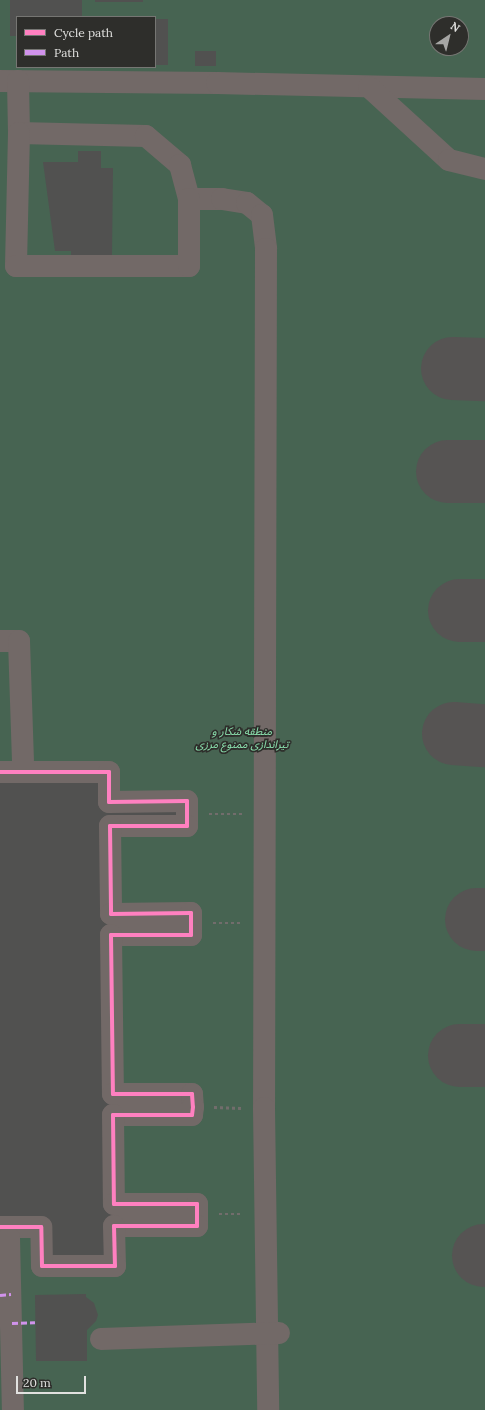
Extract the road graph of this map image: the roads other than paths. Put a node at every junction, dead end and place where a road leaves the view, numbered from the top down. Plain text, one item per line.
1 (63, 74) edge
2 (129, 75) edge
3 (9, 81) edge
4 (369, 87) junction
5 (485, 89) edge
6 (19, 132) junction
7 (485, 169) edge
8 (189, 199) junction
9 (0, 641) edge
10 (23, 760) dead end
11 (0, 772) edge
12 (5, 1232) edge
13 (273, 1333) junction
14 (101, 1339) dead end
15 (13, 1410) edge
16 (268, 1410) edge

1 - 2 street
1 - 3 street
2 - 4 street
3 - 6 street
4 - 5 street
4 - 7 street
6 - 8 street
6 - 8 street
8 - 13 street
9 - 10 street
11 - 12 street
12 - 15 street
13 - 14 street
13 - 16 street

